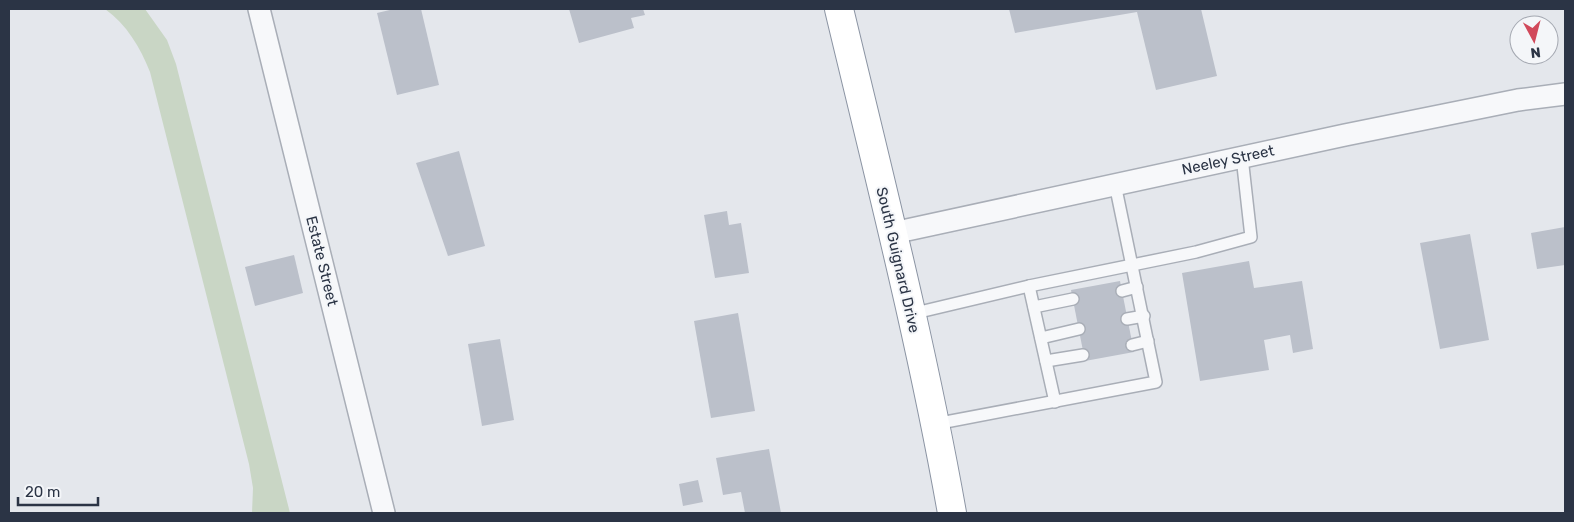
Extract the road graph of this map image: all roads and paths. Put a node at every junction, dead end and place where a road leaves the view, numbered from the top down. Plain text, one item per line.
1 (259, 9) edge
2 (839, 9) edge
3 (1565, 94) edge
4 (1242, 157) junction
5 (1116, 184) junction
6 (893, 233) junction
7 (1133, 264) junction
8 (1029, 286) junction
9 (1137, 287) junction
10 (1122, 291) dead end
11 (1073, 299) dead end
12 (1034, 307) junction
13 (910, 314) junction
14 (1144, 316) junction
15 (1127, 319) dead end
16 (1079, 329) dead end
17 (1040, 338) junction
18 (1148, 341) junction
19 (1132, 345) dead end
20 (1083, 354) dead end
21 (1046, 361) junction
22 (1055, 402) junction
23 (935, 424) junction
24 (384, 513) edge
25 (952, 513) edge

1 - 24 street, Estate Street
2 - 6 highway, South Guignard Drive
3 - 4 street, Neeley Street
4 - 5 street, Neeley Street
4 - 7 lane
5 - 6 street, Neeley Street
5 - 7 lane
6 - 13 highway, South Guignard Drive
7 - 8 lane
7 - 9 lane
8 - 12 lane
8 - 13 lane
9 - 10 lane
9 - 14 lane
11 - 12 lane
12 - 17 lane
13 - 23 highway, South Guignard Drive
14 - 15 lane
14 - 18 lane
16 - 17 lane
17 - 21 lane
18 - 19 lane
18 - 22 lane
20 - 21 lane
21 - 22 lane
22 - 23 lane
23 - 25 highway, South Guignard Drive

